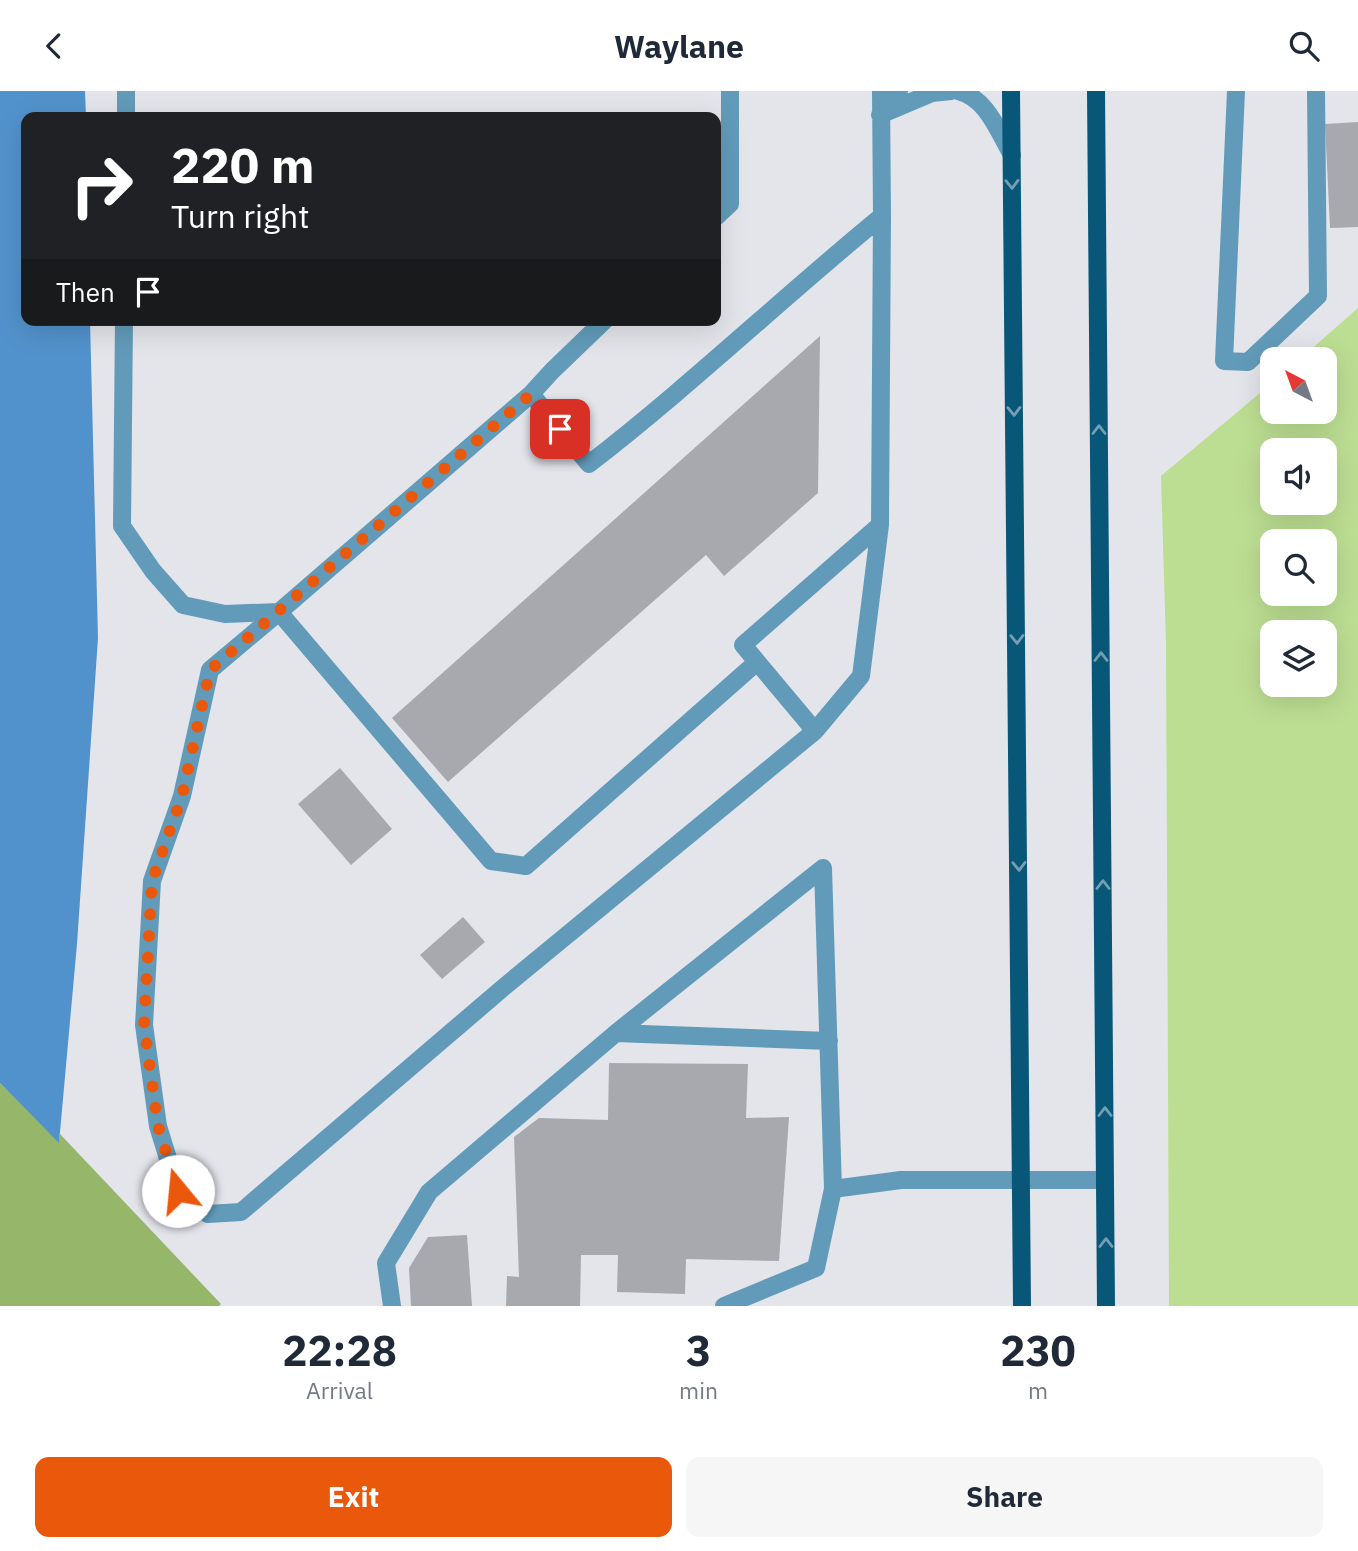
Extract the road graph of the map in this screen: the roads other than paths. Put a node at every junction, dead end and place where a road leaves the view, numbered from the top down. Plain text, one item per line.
1 (126, 91) edge
2 (730, 91) edge
3 (881, 91) edge
4 (899, 91) edge
5 (951, 91) edge
6 (958, 91) edge
7 (1012, 91) edge
8 (1096, 91) edge
9 (1236, 91) edge
10 (1316, 91) edge
11 (126, 112) edge
12 (880, 115) junction
13 (1012, 155) junction
14 (721, 212) edge
15 (882, 216) junction
16 (124, 326) edge
17 (599, 326) edge
18 (531, 394) junction
19 (880, 524) junction
20 (279, 612) junction
21 (757, 662) junction
22 (815, 731) junction
23 (617, 1033) junction
24 (829, 1041) junction
25 (1021, 1180) junction
26 (1105, 1180) junction
27 (833, 1189) junction
28 (392, 1306) edge
29 (724, 1306) edge
30 (1022, 1306) edge
31 (1106, 1306) edge

1 - 11 lane
2 - 14 lane
3 - 12 lane
4 - 12 lane
5 - 12 lane
6 - 13 lane
7 - 13 main road
26 -> 8 main road
9 - 10 lane
12 - 15 lane
13 -> 25 main road
15 - 18 lane
15 - 19 lane
16 - 20 lane
17 - 18 lane
18 - 20 lane
19 - 21 lane
19 - 22 lane
20 - 21 lane
20 - 22 lane
21 - 22 lane
23 - 24 lane
23 - 24 lane
23 - 28 lane
24 - 27 lane
25 - 26 lane
25 - 27 lane
25 - 30 main road
31 -> 26 main road
27 - 29 lane

